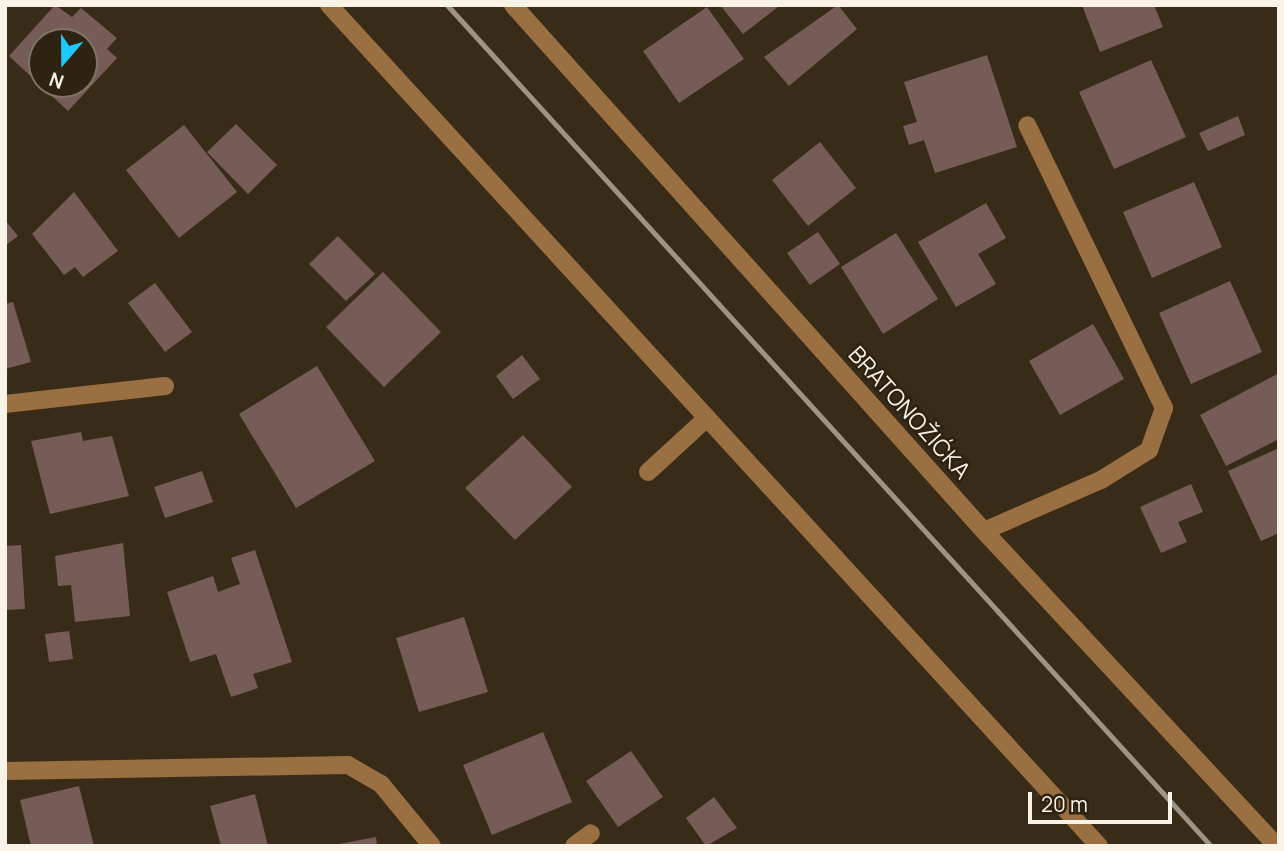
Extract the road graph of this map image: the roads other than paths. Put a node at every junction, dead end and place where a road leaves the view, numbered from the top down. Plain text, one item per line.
1 (329, 5) edge
2 (513, 5) edge
3 (1027, 125) dead end
4 (165, 386) dead end
5 (5, 404) edge
6 (706, 418) junction
7 (648, 472) dead end
8 (984, 531) junction
9 (5, 771) edge
10 (591, 833) dead end
11 (432, 846) edge
12 (574, 846) edge
13 (1099, 846) edge
14 (1277, 846) edge

1 - 6 street
2 - 8 street, BRATONOŽIĆKA
3 - 8 street
4 - 5 street
6 - 7 street
6 - 13 street
8 - 14 street, BRATONOŽIĆKA
9 - 11 street
10 - 12 street

